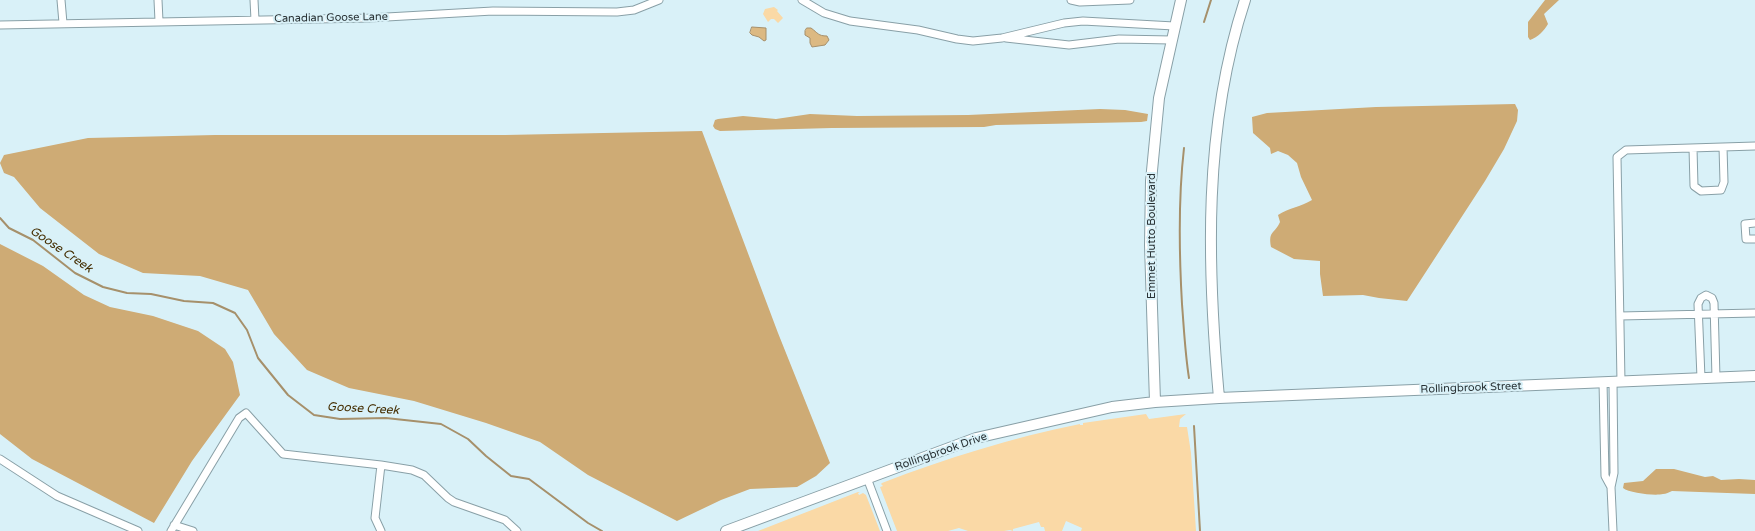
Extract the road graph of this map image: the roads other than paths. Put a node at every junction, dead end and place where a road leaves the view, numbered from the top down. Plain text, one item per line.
1 (62, 0) edge
2 (158, 0) edge
3 (254, 0) edge
4 (659, 0) edge
5 (802, 0) edge
6 (1071, 0) edge
7 (1130, 0) edge
8 (1181, 0) edge
9 (1245, 0) edge
10 (812, 3) edge
11 (255, 20) junction
12 (159, 21) junction
13 (63, 23) junction
14 (0, 25) edge
15 (1174, 26) junction
16 (1002, 38) junction
17 (1171, 40) junction
18 (1755, 146) edge
19 (1723, 147) junction
20 (1693, 148) junction
21 (1755, 223) edge
22 (1755, 238) edge
23 (1755, 313) edge
24 (1698, 314) junction
25 (1714, 314) junction
26 (1620, 316) junction
27 (1755, 376) edge
28 (1701, 378) junction
29 (1716, 378) junction
30 (1612, 382) junction
31 (1219, 398) junction
32 (1187, 400) joint
33 (1155, 402) junction
34 (0, 459) edge
35 (381, 465) junction
36 (867, 478) junction
37 (172, 528) edge
38 (138, 531) edge
39 (193, 531) edge
40 (381, 531) edge
41 (517, 531) edge
42 (726, 531) edge
43 (887, 531) edge
44 (1613, 531) edge

1 - 13 street
2 - 12 street
3 - 11 street
4 - 11 street, Canadian Goose Lane
5 - 10 street
6 - 7 street
8 - 15 main road, Emmet Hutto Boulevard
9 - 31 main road
10 - 16 street
11 - 12 street, Canadian Goose Lane
12 - 13 street, Canadian Goose Lane
13 - 14 street, Canadian Goose Lane
15 - 16 street
15 - 17 main road, Emmet Hutto Boulevard
16 - 17 street
17 - 33 main road, Emmet Hutto Boulevard
18 - 19 street
19 - 20 street
19 - 20 street
20 - 26 street
21 - 22 street
23 - 25 street
24 - 25 street
24 - 25 street
24 - 26 street
24 - 28 street
25 - 29 street
26 - 30 street
27 - 29 main road, Rollingbrook Street
28 - 29 main road, Rollingbrook Street
28 - 30 main road, Rollingbrook Street
30 - 31 main road, Rollingbrook Street
30 - 44 street
31 - 32 main road, Rollingbrook Street
32 - 33 main road, Rollingbrook Drive
33 - 36 main road, Rollingbrook Drive
34 - 38 street
35 - 37 street
35 - 40 street
35 - 41 street
36 - 42 main road, Rollingbrook Drive
36 - 43 street
37 - 39 street

